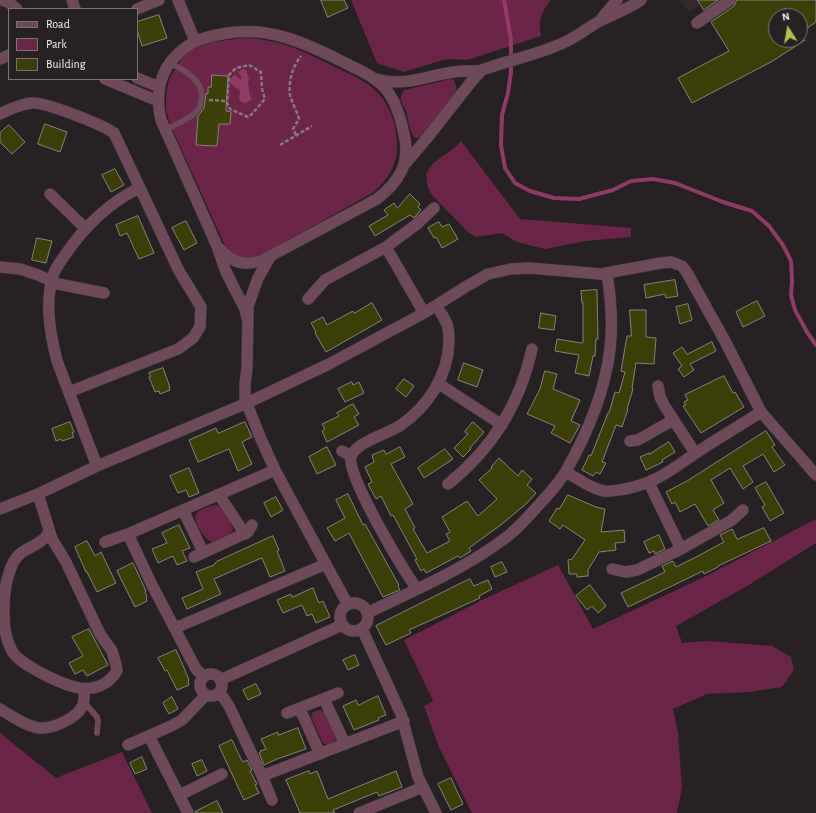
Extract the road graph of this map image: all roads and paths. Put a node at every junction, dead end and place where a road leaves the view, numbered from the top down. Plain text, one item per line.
1 (2, 0) edge
2 (159, 0) edge
3 (178, 0) edge
4 (617, 0) edge
5 (641, 0) edge
6 (730, 0) edge
7 (17, 8) edge
8 (138, 8) edge
9 (599, 22) junction
10 (698, 23) dead end
11 (195, 41) junction
12 (309, 45) junction
13 (170, 63) junction
14 (483, 70) junction
15 (138, 78) edge
16 (374, 78) junction
17 (107, 80) edge
18 (159, 87) junction
19 (201, 100) junction
20 (158, 101) junction
21 (227, 101) junction
22 (0, 114) edge
23 (312, 126) dead end
24 (165, 130) junction
25 (296, 136) junction
26 (280, 145) dead end
27 (406, 163) junction
28 (139, 188) junction
29 (50, 194) dead end
30 (434, 208) dead end
31 (86, 229) junction
32 (217, 246) junction
33 (386, 247) junction
34 (270, 257) junction
35 (0, 267) edge
36 (607, 274) junction
37 (52, 282) junction
38 (104, 293) dead end
39 (308, 299) dead end
40 (436, 306) junction
41 (424, 313) junction
42 (247, 318) junction
43 (532, 349) dead end
44 (439, 384) junction
45 (658, 386) dead end
46 (69, 392) junction
47 (247, 403) junction
48 (761, 412) junction
49 (673, 420) junction
50 (502, 425) junction
51 (630, 441) dead end
52 (696, 453) junction
53 (97, 466) junction
54 (275, 470) junction
55 (566, 472) junction
56 (816, 475) edge
57 (649, 483) junction
58 (448, 484) dead end
59 (38, 494) junction
60 (219, 495) junction
61 (0, 509) edge
62 (183, 510) junction
63 (743, 510) dead end
64 (252, 525) dead end
65 (49, 532) junction
66 (128, 534) junction
67 (245, 534) junction
68 (104, 542) dead end
69 (681, 549) junction
70 (326, 564) junction
71 (612, 569) dead end
72 (417, 589) junction
73 (348, 605) junction
74 (367, 612) junction
75 (342, 625) junction
76 (176, 628) junction
77 (362, 629) junction
78 (204, 677) junction
79 (220, 680) junction
80 (84, 689) junction
81 (218, 693) junction
82 (338, 693) dead end
83 (206, 695) junction
84 (324, 699) junction
85 (84, 702) junction
86 (0, 709) edge
87 (300, 709) junction
88 (287, 714) dead end
89 (404, 721) junction
90 (97, 733) dead end
91 (149, 736) junction
92 (345, 744) junction
93 (128, 745) dead end
94 (320, 754) junction
95 (222, 774) dead end
96 (262, 776) junction
97 (423, 787) junction
98 (180, 795) junction
99 (272, 800) dead end
100 (188, 813) edge
101 (359, 813) edge
102 (436, 813) edge

1 - 7 street
2 - 8 street
3 - 11 street
4 - 9 street
5 - 9 street
6 - 10 street
9 - 14 street
11 - 12 street
11 - 13 street
12 - 16 street
12 - 25 path
13 - 18 street
13 - 19 lane
14 - 16 street
14 - 27 street
15 - 18 street
16 - 27 street
17 - 20 street
18 - 20 street
19 - 21 path
19 - 24 lane
20 - 24 street
21 - 21 path
22 - 28 street
23 - 25 path
24 - 32 street
25 - 26 path
27 - 34 street
28 - 31 street
28 - 46 street
29 - 31 street
30 - 33 street
31 - 37 street
32 - 34 street
32 - 42 street
33 - 39 street
33 - 41 street
34 - 42 street
35 - 37 street
36 - 40 street
36 - 48 street
36 - 55 street
37 - 38 street
37 - 46 street
40 - 41 street
40 - 44 street
41 - 47 street
42 - 47 street
43 - 50 street
44 - 50 street
44 - 72 street
45 - 49 street
46 - 53 street
47 - 53 street
47 - 54 street
48 - 52 street
48 - 56 street
49 - 51 street
49 - 52 street
50 - 58 street
52 - 57 street
53 - 59 street
54 - 60 street
54 - 70 street
55 - 57 street
55 - 72 street
57 - 69 street
59 - 61 street
59 - 65 street
60 - 62 street
60 - 67 street
62 - 66 street
62 - 67 street
63 - 69 street
64 - 67 street
65 - 80 street
65 - 80 street
66 - 68 street
66 - 76 street
69 - 71 street
70 - 73 street
70 - 76 street
72 - 74 street
73 - 74 street
73 - 75 street
74 - 77 street
75 - 77 street
75 - 79 street
76 - 78 street
77 - 89 street
78 - 79 street
78 - 83 street
79 - 81 street
80 - 85 street
81 - 83 street
81 - 96 street
82 - 84 street
83 - 91 street
84 - 87 street
84 - 92 street
85 - 86 street
85 - 90 lane
87 - 88 street
87 - 94 street
89 - 92 street
89 - 97 street
91 - 93 street
91 - 98 street
92 - 94 street
94 - 96 street
95 - 98 street
96 - 99 street
97 - 101 street
97 - 102 street
98 - 100 street

